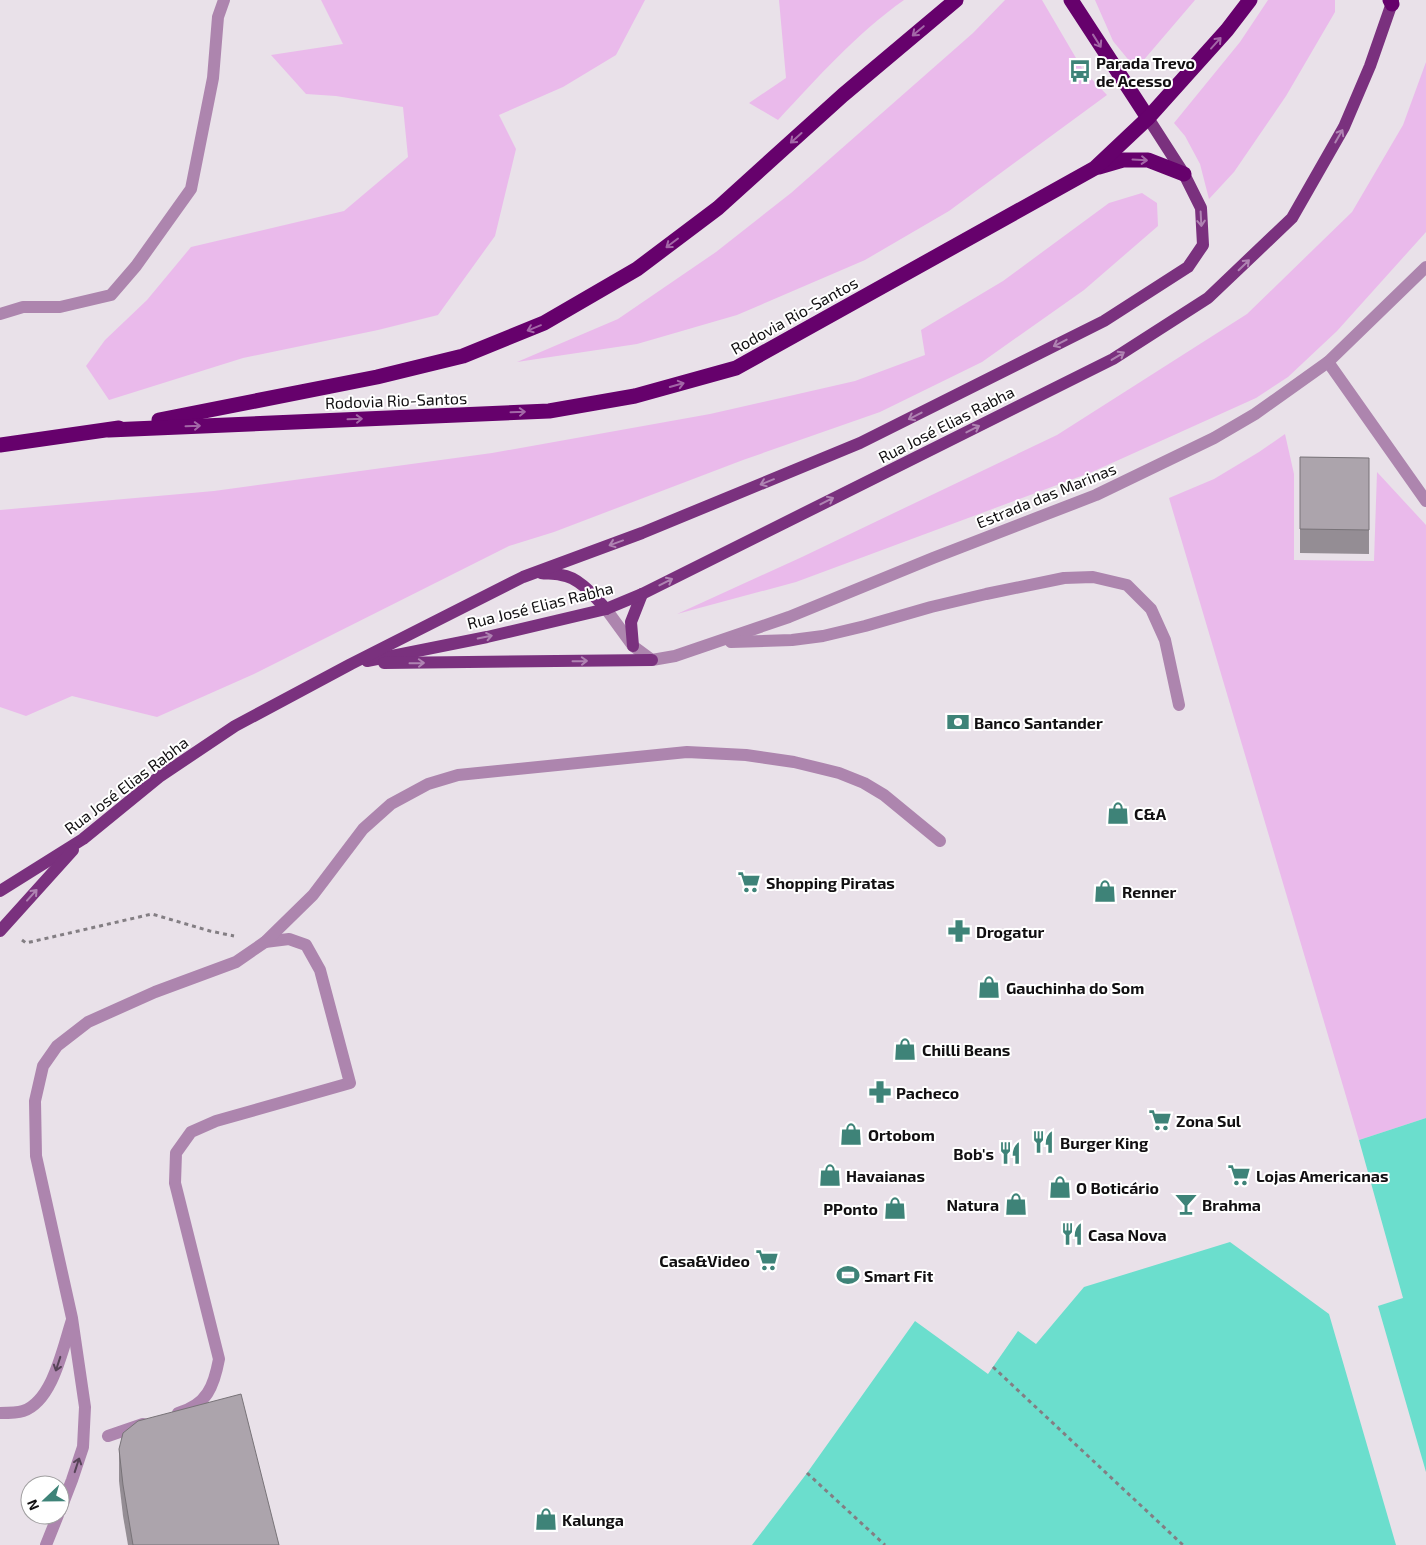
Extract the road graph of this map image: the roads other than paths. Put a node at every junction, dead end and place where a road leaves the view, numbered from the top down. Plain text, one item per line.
1 (224, 0) edge
2 (956, 0) edge
3 (1071, 0) edge
4 (1250, 0) edge
5 (1392, 1) edge
6 (1148, 118) junction
7 (1095, 168) junction
8 (1184, 174) junction
9 (1426, 267) edge
10 (0, 314) edge
11 (1328, 362) junction
12 (109, 430) junction
13 (0, 445) edge
14 (1426, 501) edge
15 (534, 573) junction
16 (642, 594) junction
17 (606, 609) junction
18 (716, 642) junction
19 (633, 646) junction
20 (652, 660) junction
21 (351, 664) junction
22 (1179, 705) dead end
23 (83, 839) junction
24 (940, 841) dead end
25 (0, 891) edge
26 (2, 929) edge
27 (265, 942) junction
28 (72, 1318) junction
29 (0, 1413) edge
30 (108, 1436) dead end
31 (70, 1485) edge
32 (54, 1525) edge
33 (46, 1545) edge

1 - 10 street
2 -> 12 highway, Rodovia Rio-Santos
3 -> 6 highway
6 -> 4 highway, Rodovia Rio-Santos
16 -> 5 main road, Rua José Elias Rabha
6 - 7 highway, Rodovia Rio-Santos
6 - 8 main road, Rua José Elias Rabha
7 -> 8 highway
12 -> 7 highway, Rodovia Rio-Santos
8 -> 15 main road, Rua José Elias Rabha
9 - 11 street, Estrada das Marinas
11 - 14 street
11 - 18 street, Estrada das Marinas
12 - 13 highway, Rodovia Rio-Santos
15 - 17 main road
15 - 21 main road, Rua José Elias Rabha
16 - 17 main road, Rua José Elias Rabha
16 - 19 main road
17 - 19 street
21 -> 17 main road, Rua José Elias Rabha
18 - 20 street, Estrada das Marinas
18 - 22 street
19 - 20 street
21 -> 20 main road
21 - 23 main road, Rua José Elias Rabha
23 - 25 main road, Rua José Elias Rabha
26 -> 23 main road
24 - 27 street
27 - 28 street
27 - 30 street
28 -> 29 street
31 -> 28 street
32 - 33 street

